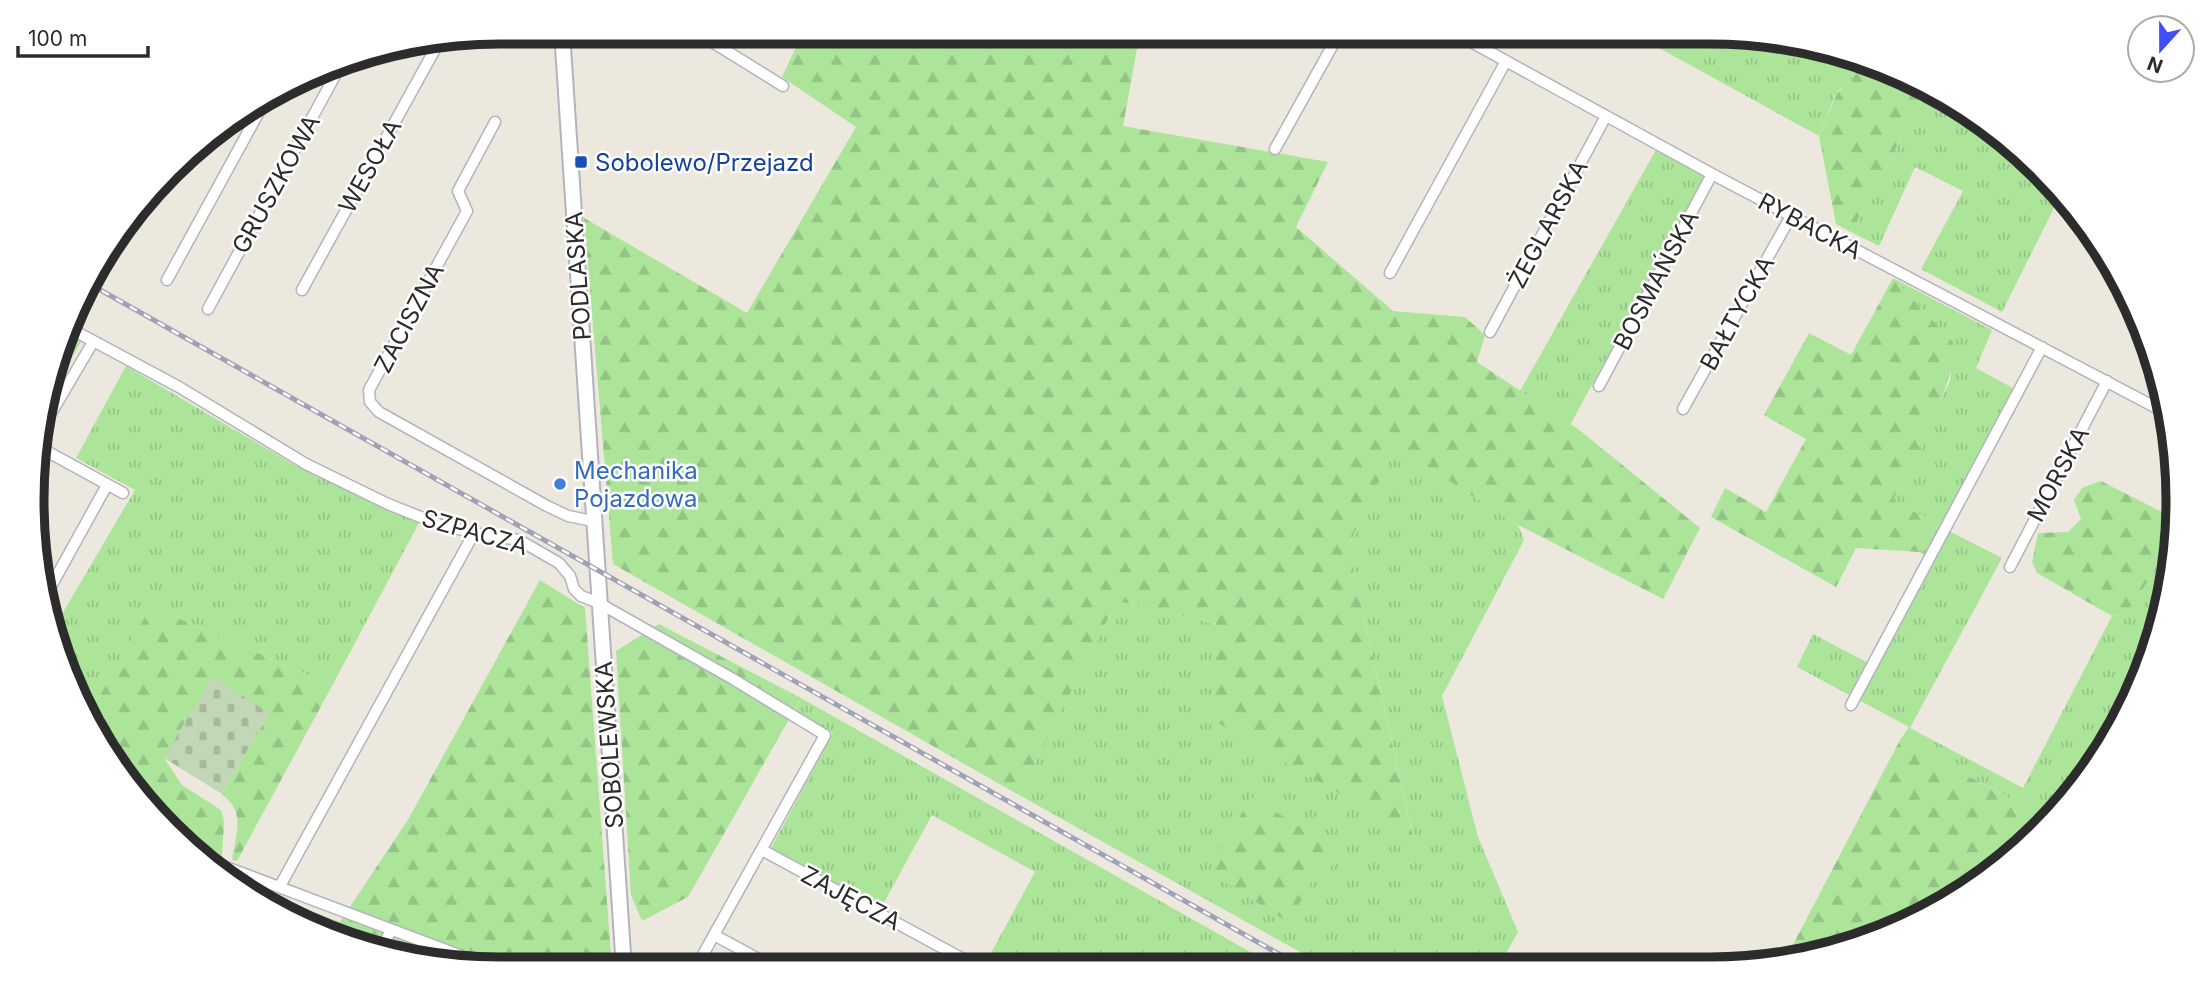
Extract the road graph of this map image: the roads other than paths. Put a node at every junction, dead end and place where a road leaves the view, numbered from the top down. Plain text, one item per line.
1 (563, 44) edge
2 (715, 44) edge
3 (1333, 44) edge
4 (1475, 44) edge
5 (435, 49) edge
6 (1506, 61) junction
7 (335, 75) edge
8 (783, 86) dead end
9 (258, 114) edge
10 (1606, 116) junction
11 (495, 122) dead end
12 (1275, 149) dead end
13 (1712, 174) junction
14 (1791, 216) junction
15 (1390, 273) dead end
16 (167, 280) dead end
17 (302, 290) dead end
18 (208, 309) dead end
19 (77, 332) edge
20 (1490, 332) dead end
21 (93, 342) junction
22 (2042, 347) junction
23 (2108, 381) junction
24 (1599, 386) dead end
25 (2156, 407) edge
26 (53, 409) edge
27 (1683, 410) dead end
28 (47, 451) edge
29 (107, 485) junction
30 (123, 494) dead end
31 (593, 521) junction
32 (474, 533) junction
33 (2010, 567) dead end
34 (52, 584) edge
35 (599, 603) junction
36 (1851, 705) dead end
37 (762, 850) junction
38 (228, 867) edge
39 (280, 886) junction
40 (391, 930) junction
41 (714, 935) junction
42 (384, 943) edge
43 (445, 953) edge
44 (623, 957) edge
45 (702, 957) edge
46 (755, 957) edge
47 (958, 957) edge

1 - 31 street, PODLASKA
2 - 8 street
3 - 12 street
4 - 6 street, RYBACKA
5 - 17 street, WESOŁA
6 - 10 street, RYBACKA
6 - 15 street
7 - 18 street, GRUSZKOWA
9 - 16 street
10 - 13 street, RYBACKA
10 - 20 street, ŻEGLARSKA
11 - 31 street, ZACISZNA
13 - 14 street, RYBACKA
13 - 24 street, BOSMAŃSKA
14 - 22 street, RYBACKA
14 - 27 street, BAŁTYCKA
19 - 21 street, SZPACZA
21 - 26 street
21 - 32 street, SZPACZA
22 - 23 street, RYBACKA
22 - 36 street
23 - 25 street, RYBACKA
23 - 33 street, MORSKA
28 - 29 street
29 - 30 street
29 - 34 street
31 - 35 street, SOBOLEWSKA
32 - 35 street, SZPACZA
32 - 39 street
35 - 37 street, SZPACZA
35 - 44 street, SOBOLEWSKA
37 - 41 street
37 - 47 street, ZAJĘCZA
38 - 39 street
39 - 40 street
40 - 42 street
40 - 43 street
41 - 45 street
41 - 46 street

